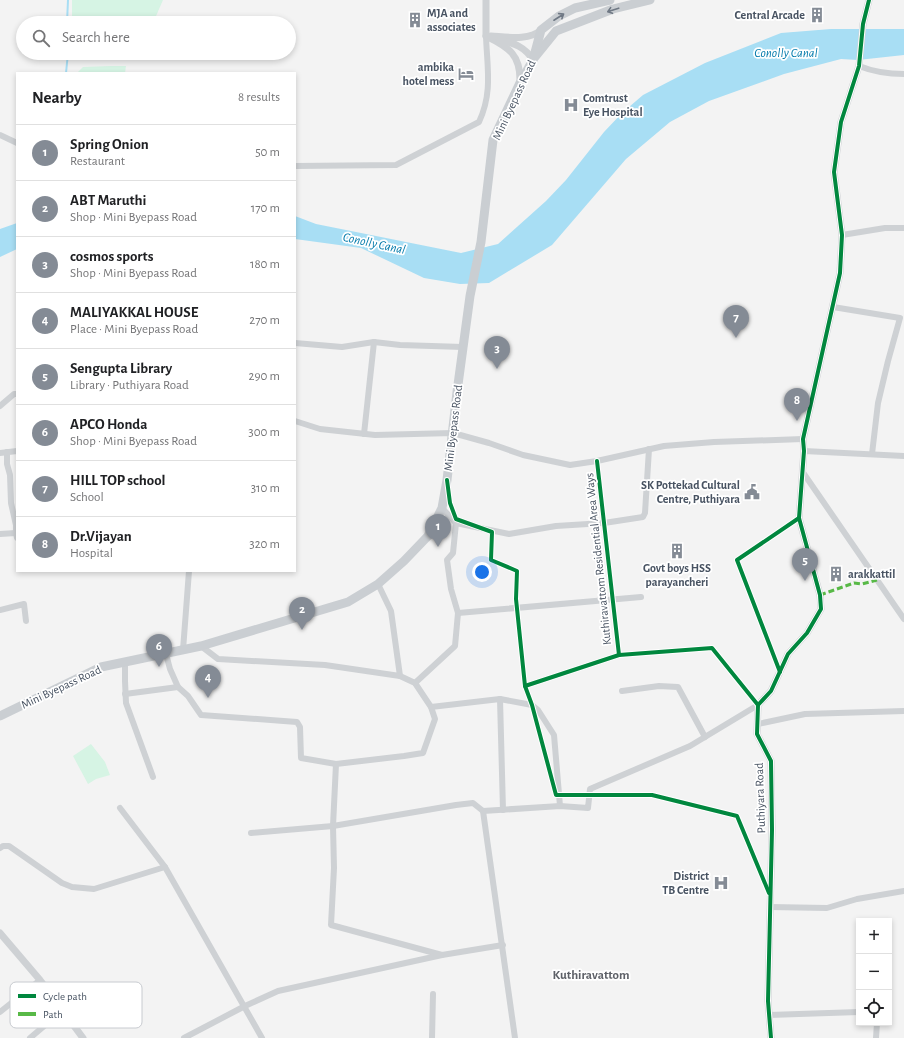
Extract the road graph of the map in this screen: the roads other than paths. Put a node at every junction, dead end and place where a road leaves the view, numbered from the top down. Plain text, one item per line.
1 (486, 0) edge
2 (610, 0) edge
3 (650, 0) edge
4 (869, 0) edge
5 (541, 30) junction
6 (486, 36) junction
7 (533, 60) junction
8 (859, 66) junction
9 (904, 74) edge
10 (520, 83) junction
11 (0, 135) edge
12 (16, 143) edge
13 (296, 166) edge
14 (904, 228) edge
15 (842, 235) junction
16 (833, 307) junction
17 (902, 318) edge
18 (374, 342) junction
19 (296, 343) edge
20 (463, 347) junction
21 (16, 394) edge
22 (0, 406) edge
23 (296, 421) edge
24 (453, 433) junction
25 (364, 434) junction
26 (803, 439) junction
27 (649, 449) junction
28 (16, 451) edge
29 (804, 451) junction
30 (3, 452) edge
31 (872, 454) junction
32 (904, 456) edge
33 (802, 471) junction
34 (442, 508) junction
35 (456, 523) junction
36 (0, 534) edge
37 (16, 535) edge
38 (189, 572) edge
39 (378, 584) junction
40 (641, 597) dead end
41 (0, 610) edge
42 (458, 613) junction
43 (904, 619) edge
44 (26, 621) dead end
45 (201, 646) junction
46 (183, 650) junction
47 (166, 654) junction
48 (125, 663) junction
49 (400, 676) junction
50 (415, 683) junction
51 (178, 687) junction
52 (622, 691) dead end
53 (125, 694) junction
54 (500, 700) junction
55 (758, 705) junction
56 (431, 707) junction
57 (904, 711) edge
58 (0, 716) edge
59 (758, 724) junction
60 (706, 737) junction
61 (336, 764) junction
62 (153, 777) dead end
63 (560, 806) junction
64 (120, 808) dead end
65 (503, 810) junction
66 (483, 811) junction
67 (333, 826) junction
68 (251, 833) dead end
69 (0, 848) edge
70 (165, 867) junction
71 (904, 892) edge
72 (770, 907) junction
73 (0, 933) edge
74 (503, 945) junction
75 (442, 955) junction
76 (40, 980) joint
77 (38, 982) edge
78 (433, 994) dead end
79 (10, 1004) edge
80 (245, 1006) junction
81 (0, 1012) edge
82 (856, 1012) edge
83 (769, 1015) junction
84 (877, 1026) edge
85 (42, 1028) edge
86 (76, 1028) edge
87 (30, 1038) edge
88 (83, 1038) edge
89 (184, 1038) edge
90 (262, 1038) edge
91 (432, 1038) edge
92 (515, 1038) edge
93 (771, 1038) edge
94 (876, 1038) edge

1 - 6 street
5 -> 2 main road
3 -> 7 main road
4 - 8 street
5 - 6 street
5 - 7 main road, Mini Byepass Road
6 - 7 street
6 - 10 street
6 - 13 street
7 - 10 main road, Mini Byepass Road
8 - 9 street
8 - 15 street
10 - 20 main road, Mini Byepass Road
11 - 12 street
14 - 15 street
15 - 16 street
16 - 17 street
16 - 26 street
17 - 31 street
18 - 19 street
18 - 20 street
18 - 25 street
20 - 24 main road, Mini Byepass Road
21 - 22 street
23 - 25 street
24 - 25 street
24 - 27 street
24 - 34 main road, Mini Byepass Road
26 - 27 street
26 - 29 street
27 - 35 street
28 - 30 street
29 - 31 street
29 - 33 street
30 - 37 street
31 - 32 street
33 - 43 street
33 - 55 street
34 - 35 street
34 - 39 main road, Mini Byepass Road
35 - 42 street
36 - 37 street
38 - 46 street
39 - 45 main road, Mini Byepass Road
39 - 49 street
40 - 42 street
41 - 44 street
42 - 50 street
45 - 46 main road, Mini Byepass Road
45 - 49 street
46 - 47 main road, Mini Byepass Road
47 - 48 main road, Mini Byepass Road
47 - 51 street
48 - 53 street
48 - 58 main road, Mini Byepass Road
49 - 50 street
50 - 56 street
51 - 53 street
51 - 61 street
52 - 60 street
53 - 62 street
54 - 56 street
54 - 63 street
54 - 65 street
55 - 59 street, Puthiyara Road
55 - 60 street
56 - 61 street
57 - 59 street
59 - 72 street, Puthiyara Road
60 - 63 street
61 - 67 street
63 - 65 street
64 - 70 street
65 - 66 street
66 - 67 street
66 - 74 street
67 - 68 street
67 - 75 street
69 - 70 street
70 - 80 street
71 - 72 street
72 - 83 street, Puthiyara Road
73 - 76 street
74 - 75 street
74 - 92 street
75 - 80 street
76 - 77 street
78 - 91 street
79 - 81 street
80 - 89 street
80 - 90 street
82 - 83 street
83 - 93 street, Puthiyara Road
84 - 94 street
85 - 87 street
86 - 88 street

